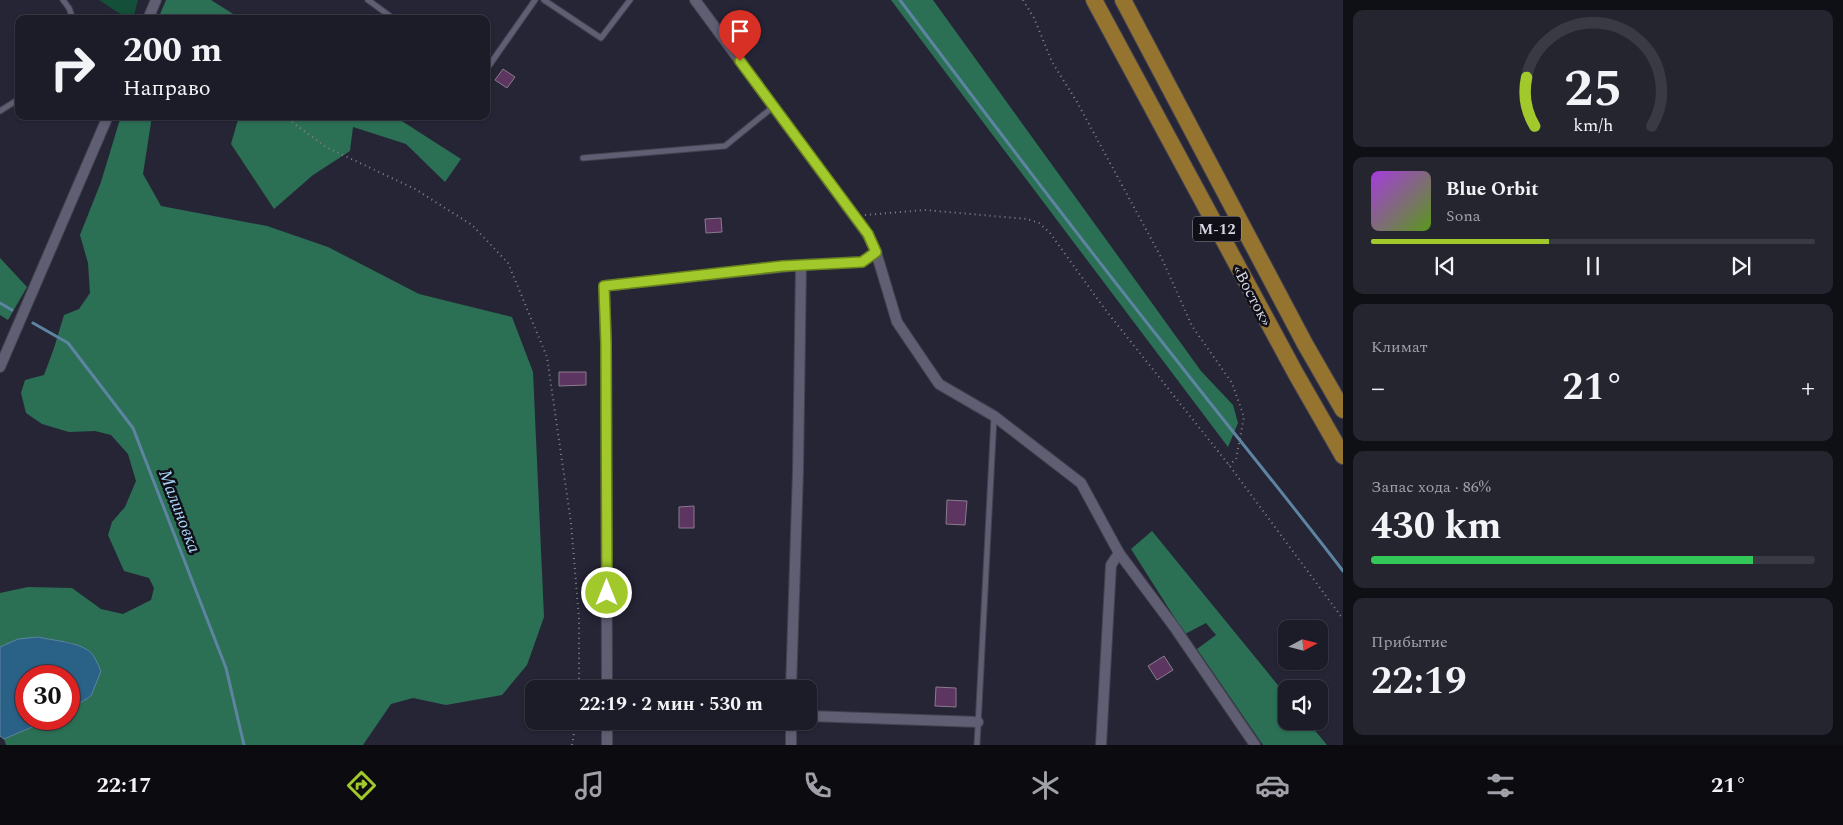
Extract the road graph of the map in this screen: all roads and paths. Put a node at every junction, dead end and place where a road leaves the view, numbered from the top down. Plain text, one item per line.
1 (63, 0) edge
2 (156, 0) edge
3 (368, 0) edge
4 (535, 0) edge
5 (544, 0) edge
6 (630, 0) edge
7 (694, 0) edge
8 (1023, 0) edge
9 (1094, 0) edge
10 (1123, 0) edge
11 (72, 15) edge
12 (150, 15) edge
13 (389, 15) edge
14 (490, 64) edge
15 (15, 102) edge
16 (773, 106) junction
17 (0, 111) edge
18 (106, 120) edge
19 (289, 120) edge
20 (583, 158) dead end
21 (854, 216) junction
22 (876, 252) junction
23 (801, 265) junction
24 (0, 366) edge
25 (1343, 410) edge
26 (994, 416) junction
27 (1343, 456) edge
28 (1229, 465) junction
29 (1119, 553) junction
30 (1343, 619) edge
31 (579, 680) edge
32 (607, 680) edge
33 (791, 680) edge
34 (817, 716) edge
35 (978, 722) junction
36 (574, 730) edge
37 (607, 730) edge
38 (791, 730) edge
39 (572, 745) edge
40 (608, 745) edge
41 (791, 745) edge
42 (978, 745) edge
43 (1101, 745) edge
44 (1256, 745) edge

1 - 11 lane
2 - 12 street
3 - 13 lane
4 - 14 lane
5 - 6 lane
7 - 16 street
8 - 28 path
9 - 27 highway, «Восток» / М-12
10 - 25 highway, «Восток» / М-12
15 - 17 lane
16 - 20 lane
16 - 21 street
18 - 24 street
19 - 31 path
21 - 22 street
21 - 28 path
22 - 23 street
22 - 26 street
23 - 32 street
23 - 33 street
26 - 29 street
26 - 35 lane
28 - 30 path
29 - 43 street
29 - 44 street
34 - 35 street
35 - 42 lane
36 - 39 path
37 - 40 street
38 - 41 street

